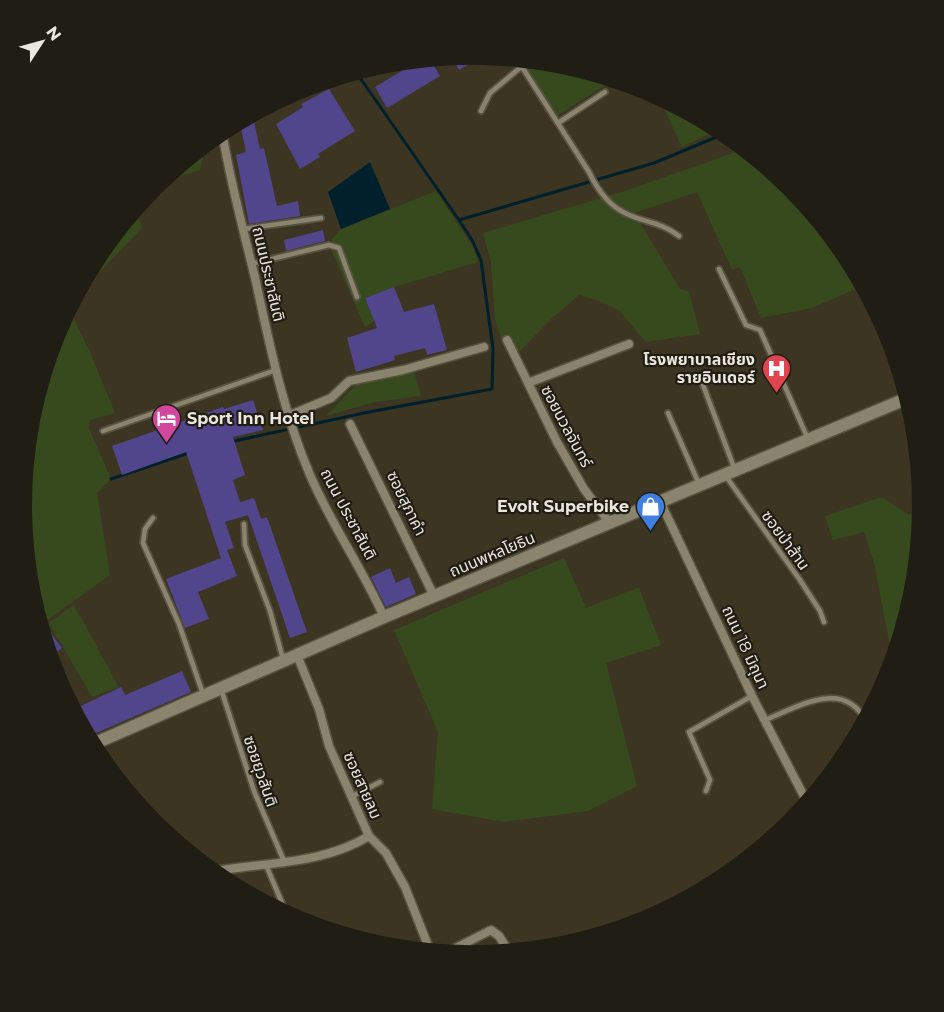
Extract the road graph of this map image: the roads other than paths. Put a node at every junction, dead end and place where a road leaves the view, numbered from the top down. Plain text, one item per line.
1 (520, 68) edge
2 (522, 68) edge
3 (605, 92) dead end
4 (481, 111) dead end
5 (558, 123) junction
6 (224, 142) edge
7 (321, 218) dead end
8 (243, 229) junction
9 (679, 236) dead end
10 (251, 264) junction
11 (719, 269) dead end
12 (357, 297) dead end
13 (507, 340) dead end
14 (629, 344) dead end
15 (484, 347) dead end
16 (276, 370) junction
17 (700, 377) dead end
18 (528, 383) junction
19 (899, 402) edge
20 (668, 412) dead end
21 (291, 419) junction
22 (350, 424) dead end
23 (103, 431) dead end
24 (808, 439) junction
25 (730, 472) junction
26 (699, 485) junction
27 (660, 501) junction
28 (153, 518) dead end
29 (609, 522) junction
30 (244, 524) dead end
31 (434, 596) junction
32 (384, 617) junction
33 (824, 622) dead end
34 (297, 655) junction
35 (283, 660) junction
36 (220, 687) junction
37 (203, 695) junction
38 (752, 696) junction
39 (861, 712) edge
40 (765, 720) junction
41 (100, 741) edge
42 (380, 782) dead end
43 (706, 791) dead end
44 (804, 795) edge
45 (351, 797) junction
46 (369, 836) junction
47 (284, 861) junction
48 (266, 865) junction
49 (225, 870) edge
50 (282, 903) edge
51 (429, 944) edge
52 (460, 946) edge
53 (505, 946) edge

1 - 4 lane
2 - 5 lane
3 - 5 lane
5 - 9 lane
6 - 8 street, ถนนประชาสันติ
7 - 8 lane
8 - 10 street, ถนนประชาสันติ
10 - 12 lane
10 - 16 street, ถนนประชาสันติ
11 - 24 lane
13 - 18 street, ซอยนวลจันทร์
14 - 18 street
15 - 21 street
16 - 21 street, ถนนประชาสันติ
16 - 23 lane
17 - 25 lane, ซอยป่าส้าน
18 - 29 street, ซอยนวลจันทร์
19 - 24 main road, ถนนพหลโยธิน
20 - 26 lane
21 - 32 street, ถนน ประชาสันติ
22 - 31 street, ซอยสุภาคำ
24 - 25 main road, ถนนพหลโยธิน
25 - 26 main road, ถนนพหลโยธิน
25 - 33 lane, ซอยป่าส้าน
26 - 27 main road, ถนนพหลโยธิน
27 - 29 main road, ถนนพหลโยธิน
27 - 38 street, ถนน 18 มิถุนา
28 - 37 lane
29 - 31 main road, ถนนพหลโยธิน
30 - 35 lane
31 - 32 main road, ถนนพหลโยธิน
32 - 34 main road, ถนนพหลโยธิน
34 - 35 main road, ถนนพหลโยธิน
34 - 45 street, ซอยสายลม
35 - 36 main road, ถนนพหลโยธิน
36 - 37 main road, ถนนพหลโยธิน
36 - 47 lane, ซอยยุวสันติ
37 - 41 main road, ถนนพหลโยธิน
38 - 40 street, ถนน 18 มิถุนา
38 - 43 lane
39 - 40 lane
40 - 44 street, ถนน 18 มิถุนา
42 - 45 lane
45 - 46 street, ซอยสายลม
46 - 47 street
46 - 51 street, ซอยสายลม
47 - 48 street
48 - 49 street
48 - 50 lane
52 - 53 street

